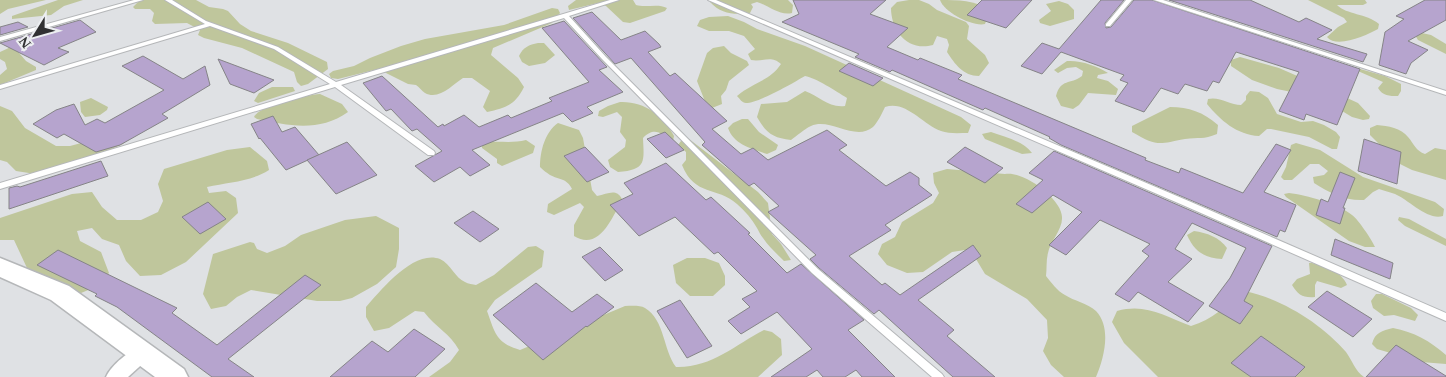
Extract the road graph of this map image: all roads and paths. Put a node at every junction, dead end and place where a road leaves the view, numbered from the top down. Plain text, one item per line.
1 (140, 0) edge
2 (168, 0) edge
3 (616, 0) edge
4 (711, 0) edge
5 (1129, 0) edge
6 (1157, 0) edge
7 (565, 16) junction
8 (212, 24) junction
9 (1108, 25) dead end
10 (0, 38) edge
11 (336, 85) junction
12 (0, 87) edge
13 (1446, 93) edge
14 (431, 153) dead end
15 (0, 186) edge
16 (0, 267) edge
17 (1446, 317) edge
18 (143, 353) junction
19 (115, 377) edge
20 (175, 377) edge
21 (939, 377) edge

1 - 10 lane
2 - 8 lane
3 - 7 lane
4 - 17 lane
5 - 9 lane
6 - 13 lane
7 - 11 lane
7 - 21 lane
8 - 11 lane
8 - 12 lane
11 - 14 lane
11 - 15 lane
16 - 18 main road
18 - 19 street
18 - 20 main road

